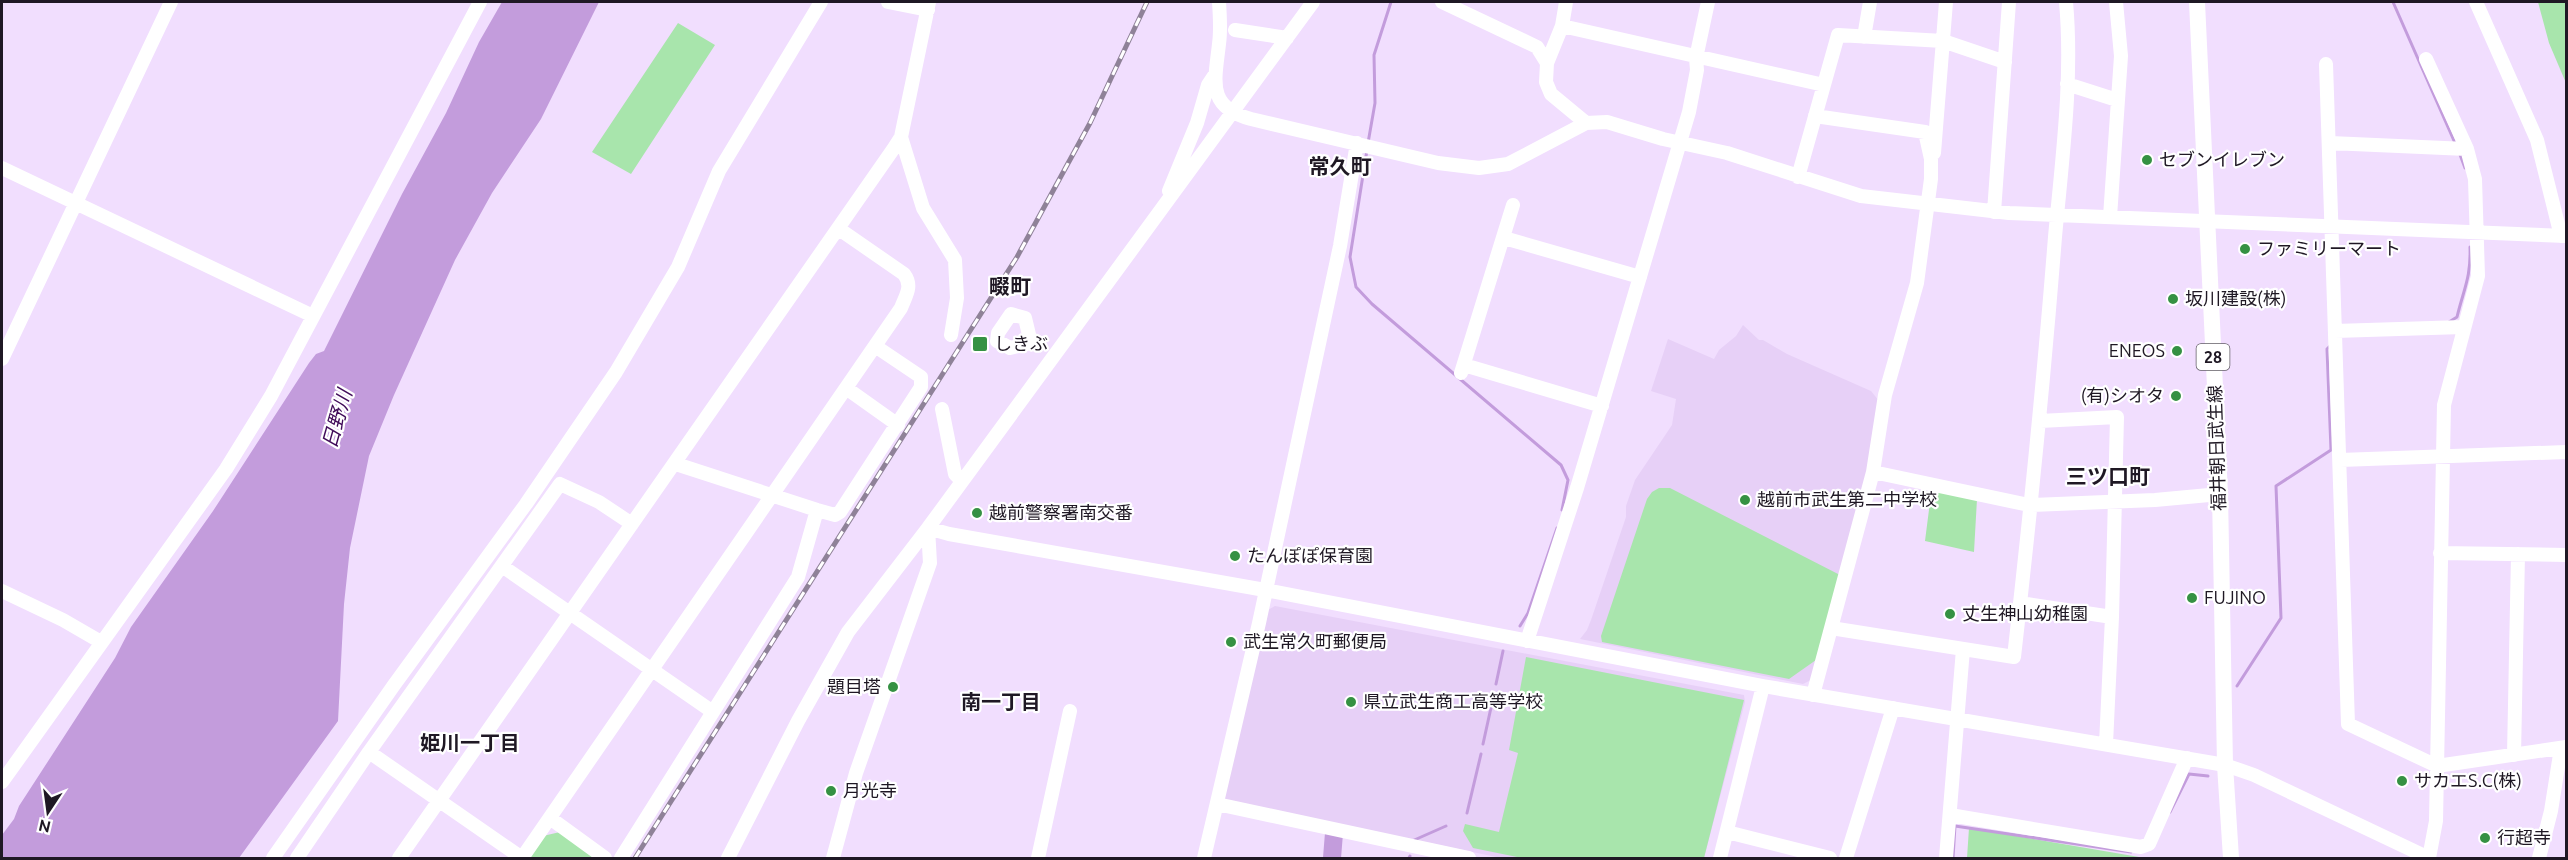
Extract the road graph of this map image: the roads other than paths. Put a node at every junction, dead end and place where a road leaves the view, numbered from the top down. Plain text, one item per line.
1 (171, 2) edge
2 (480, 2) edge
3 (821, 2) edge
4 (888, 2) edge
5 (1219, 2) edge
6 (1312, 2) edge
7 (1442, 2) edge
8 (1566, 2) edge
9 (1708, 2) edge
10 (1870, 2) edge
11 (1946, 2) edge
12 (2009, 2) edge
13 (2066, 2) edge
14 (2116, 2) edge
15 (2197, 2) edge
16 (2476, 2) edge
17 (928, 6) edge
18 (1562, 26) junction
19 (1235, 30) dead end
20 (1864, 36) junction
21 (1287, 38) junction
22 (1943, 41) junction
23 (1696, 58) junction
24 (2426, 59) dead end
25 (2005, 62) junction
26 (1547, 63) junction
27 (2326, 64) dead end
28 (1216, 73) junction
29 (2067, 84) junction
30 (1824, 85) junction
31 (2117, 100) junction
32 (1231, 112) junction
33 (1815, 116) junction
34 (1586, 123) junction
35 (901, 137) junction
36 (1680, 142) junction
37 (2330, 143) junction
38 (1364, 145) junction
39 (2467, 149) junction
40 (2, 168) edge
41 (1932, 170) junction
42 (1798, 177) junction
43 (76, 202) junction
44 (1166, 202) junction
45 (1929, 204) junction
46 (1513, 205) dead end
47 (1994, 212) junction
48 (2057, 215) junction
49 (2110, 218) junction
50 (2207, 220) junction
51 (2330, 226) junction
52 (839, 230) junction
53 (2477, 233) junction
54 (2564, 236) edge
55 (1504, 238) junction
56 (1640, 277) junction
57 (313, 316) junction
58 (2463, 327) junction
59 (2335, 331) junction
60 (951, 335) dead end
61 (1031, 343) dead end
62 (875, 346) junction
63 (1053, 356) junction
64 (2, 359) edge
65 (846, 388) junction
66 (1602, 406) junction
67 (942, 409) dead end
68 (2040, 421) junction
69 (898, 425) junction
70 (2566, 452) edge
71 (2442, 457) junction
72 (2340, 460) junction
73 (676, 464) junction
74 (1873, 472) junction
75 (962, 481) junction
76 (2220, 494) junction
77 (773, 495) junction
78 (2113, 501) junction
79 (2029, 505) junction
80 (818, 510) junction
81 (632, 524) junction
82 (928, 528) junction
83 (2440, 553) junction
84 (2518, 554) junction
85 (2566, 555) edge
86 (502, 566) junction
87 (1266, 590) junction
88 (2, 591) edge
89 (2020, 603) junction
90 (570, 613) junction
91 (2112, 617) junction
92 (1831, 628) junction
93 (1527, 641) junction
94 (101, 642) junction
95 (1963, 649) junction
96 (653, 669) junction
97 (1763, 686) junction
98 (1813, 695) junction
99 (1893, 708) junction
100 (1070, 711) dead end
101 (713, 712) junction
102 (1957, 718) junction
103 (2106, 744) junction
104 (2564, 748) edge
105 (369, 752) junction
106 (2514, 754) junction
107 (2187, 758) junction
108 (2225, 765) junction
109 (2437, 766) junction
110 (2, 782) edge
111 (440, 800) junction
112 (1217, 804) junction
113 (1950, 815) junction
114 (549, 818) junction
115 (1727, 832) junction
116 (2142, 853) edge
117 (1808, 856) edge
118 (273, 858) edge
119 (297, 858) edge
120 (399, 858) edge
121 (522, 858) edge
122 (605, 858) edge
123 (621, 858) edge
124 (728, 858) edge
125 (833, 858) edge
126 (1038, 858) edge
127 (1204, 858) edge
128 (1468, 858) edge
129 (1720, 858) edge
130 (1830, 858) edge
131 (1846, 858) edge
132 (1946, 858) edge
133 (2231, 858) edge
134 (2429, 858) edge
135 (2539, 858) edge

1 - 43 street
2 - 57 street
3 - 118 street
4 - 17 street
5 - 28 street
6 - 21 street
7 - 26 street
8 - 18 street
9 - 23 street
10 - 20 street
11 - 22 street
12 - 25 street
13 - 29 street
14 - 31 street
15 - 50 main road, 福井朝日武生線 / 28
16 - 54 street
17 - 35 street
18 - 23 street
18 - 26 street
19 - 21 street
20 - 22 street
20 - 30 street
21 - 32 street
22 - 25 street
22 - 41 street
23 - 30 street
23 - 36 street
24 - 39 street
25 - 47 street
26 - 34 street
27 - 37 street
28 - 32 street
28 - 44 street
29 - 31 street
29 - 48 street
30 - 33 street
31 - 49 street
32 - 38 street
32 - 44 street
33 - 41 street
33 - 42 street
34 - 36 street
34 - 38 street
35 - 52 street
35 - 60 street
36 - 42 street
36 - 56 street
37 - 39 street
37 - 51 street
38 - 87 street
39 - 53 street
40 - 43 street
41 - 45 street
42 - 45 street
43 - 57 street
43 - 64 street
44 - 63 street
45 - 47 street
45 - 74 street
46 - 55 street
47 - 48 street
48 - 49 street
48 - 68 street
49 - 50 street
50 - 51 street
50 - 76 main road, 福井朝日武生線 / 28
51 - 53 street
51 - 59 street
52 - 62 street
52 - 73 street
53 - 54 street
53 - 58 street
55 - 56 street
55 - 66 street
56 - 66 street
57 - 94 street
58 - 59 street
58 - 71 street
59 - 72 street
61 - 63 street
62 - 65 street
62 - 69 street
63 - 75 street
65 - 69 street
65 - 77 street
66 - 93 street
67 - 75 street
68 - 78 street
68 - 79 street
69 - 80 street
70 - 71 street
71 - 72 street
71 - 83 street
72 - 109 street
73 - 77 street
73 - 81 street
74 - 79 street
74 - 92 street
75 - 82 street
76 - 78 street
76 - 108 main road, 福井朝日武生線 / 28
77 - 80 street
77 - 96 street
78 - 79 street
78 - 91 street
79 - 89 street
80 - 101 street
81 - 86 street
81 - 90 street
82 - 87 street
82 - 124 street
82 - 125 street
83 - 84 street
83 - 109 street
84 - 85 street
84 - 106 street
86 - 90 street
86 - 105 street
87 - 93 street
87 - 112 street
88 - 94 street
89 - 91 street
89 - 95 street
90 - 96 street
90 - 111 street
91 - 103 street
92 - 95 street
92 - 98 street
93 - 97 street
94 - 110 street
95 - 102 street
96 - 101 street
96 - 114 street
97 - 98 street
97 - 115 street
98 - 99 street
99 - 102 street
99 - 131 street
100 - 126 street
101 - 123 street
102 - 103 street
102 - 113 street
103 - 107 street
104 - 106 street
104 - 135 street
105 - 111 street
105 - 119 street
106 - 109 street
107 - 108 street
107 - 116 street
108 - 133 main road, 福井朝日武生線 / 28
108 - 134 street
109 - 134 street
111 - 120 street
111 - 121 street
112 - 127 street
112 - 128 street
113 - 116 street
113 - 132 street
114 - 121 street
114 - 122 street
115 - 117 street
115 - 129 street
117 - 130 street

